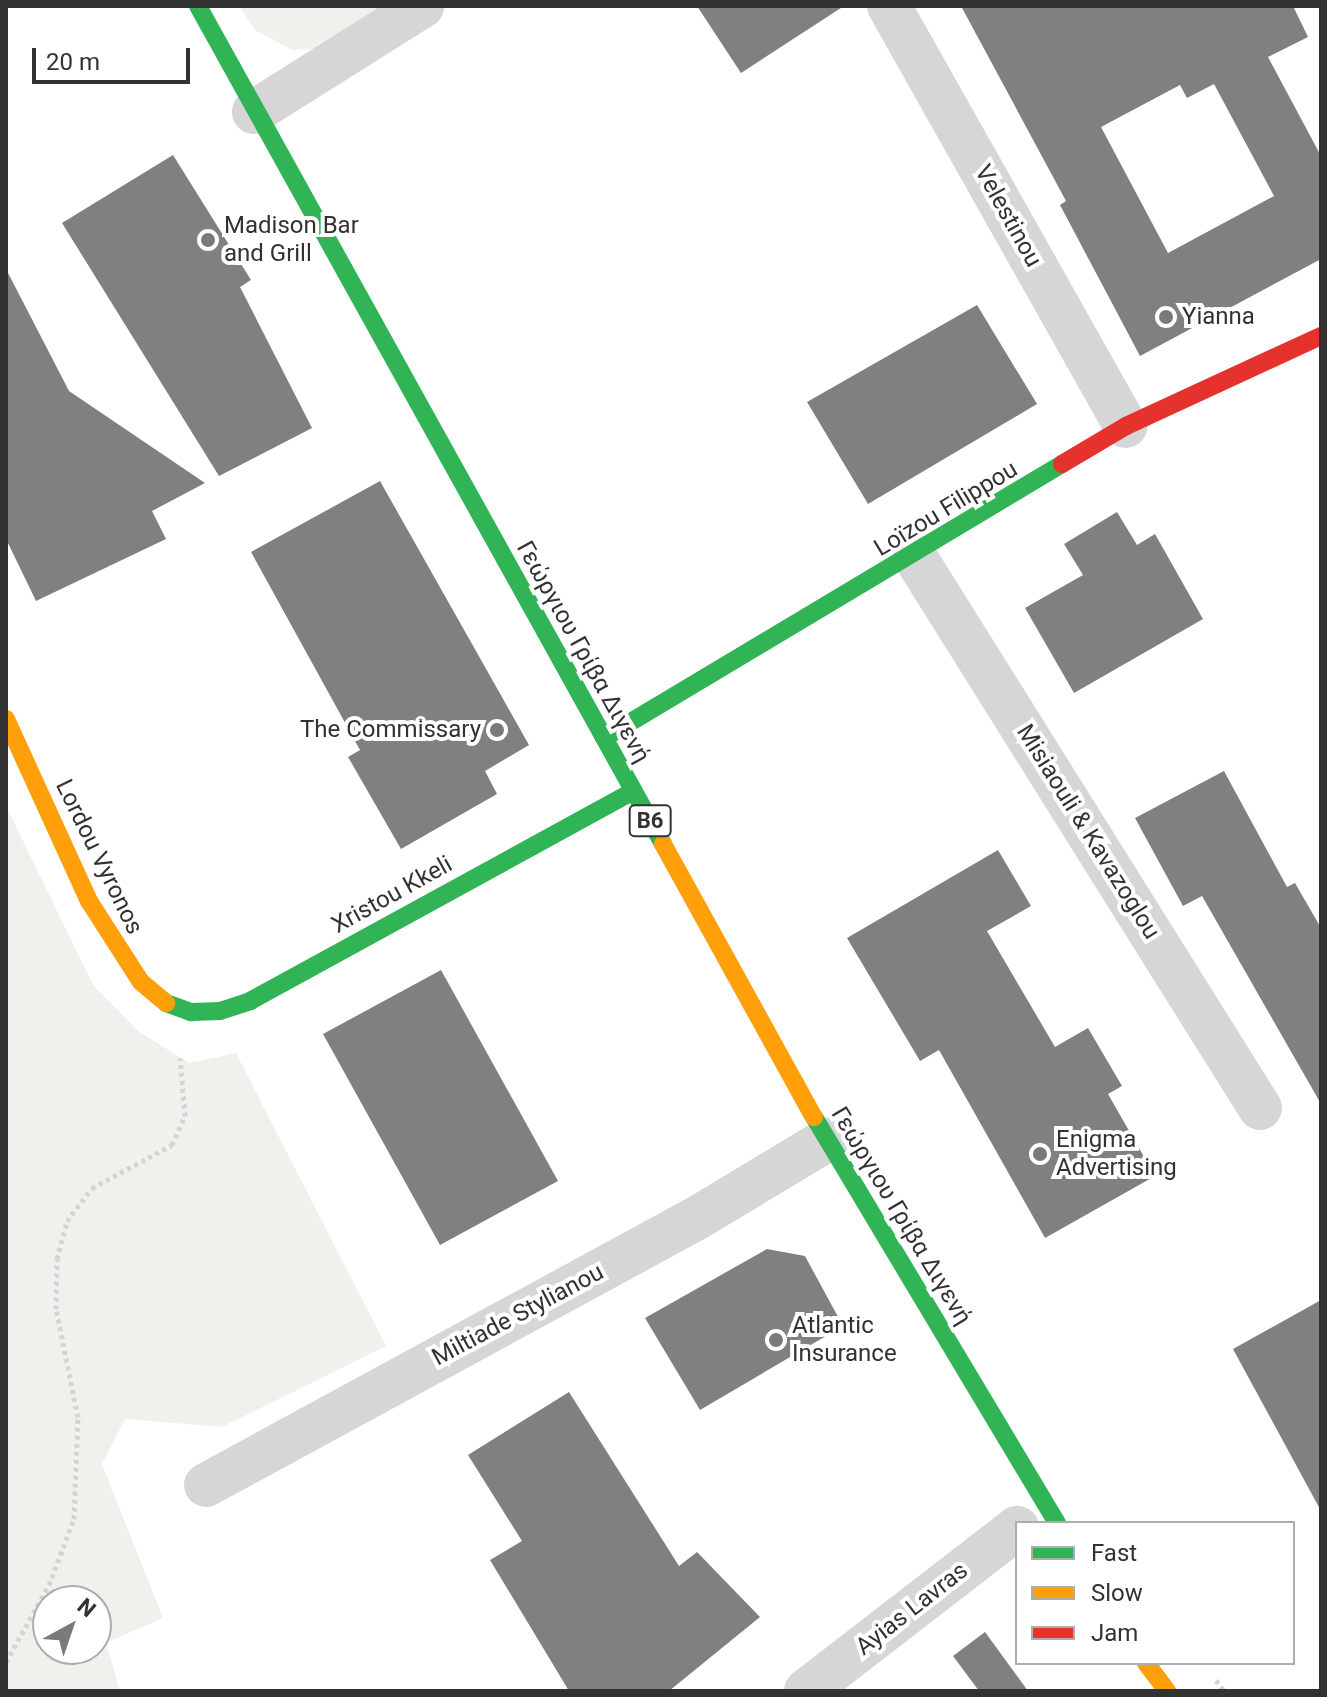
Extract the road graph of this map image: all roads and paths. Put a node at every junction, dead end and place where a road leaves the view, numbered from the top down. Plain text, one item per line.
1 (198, 6) edge
2 (422, 6) edge
3 (889, 6) edge
4 (254, 112) junction
5 (1321, 336) edge
6 (1126, 426) junction
7 (915, 557) junction
8 (6, 719) edge
9 (604, 738) junction
10 (633, 791) junction
11 (167, 1004) junction
12 (1260, 1108) dead end
13 (827, 1140) junction
14 (206, 1485) dead end
15 (1036, 1520) edge
16 (1015, 1536) edge
17 (6, 1662) edge
18 (1148, 1665) edge
19 (806, 1691) edge
20 (1167, 1691) edge

1 - 4 main road, Γεώργιου Γρίβα Διγενή / B6
2 - 4 street
3 - 6 street, Velestinou
4 - 9 main road, Γεώργιου Γρίβα Διγενή / B6
5 - 6 main road, Loïzou Filippou
6 - 7 main road, Loïzou Filippou
7 - 9 main road, Loïzou Filippou
7 - 12 street, Misiaouli & Kavazoglou
8 - 11 main road, Lordou Vyronos
9 - 10 main road, Γεώργιου Γρίβα Διγενή / B6
10 - 11 main road, Xristou Kkeli
10 - 13 main road, Γεώργιου Γρίβα Διγενή / B6
11 - 17 path
13 - 14 street, Miltiade Stylianou
13 - 15 main road, Γεώργιου Γρίβα Διγενή / B6
16 - 19 street, Ayias Lavras
18 - 20 main road

